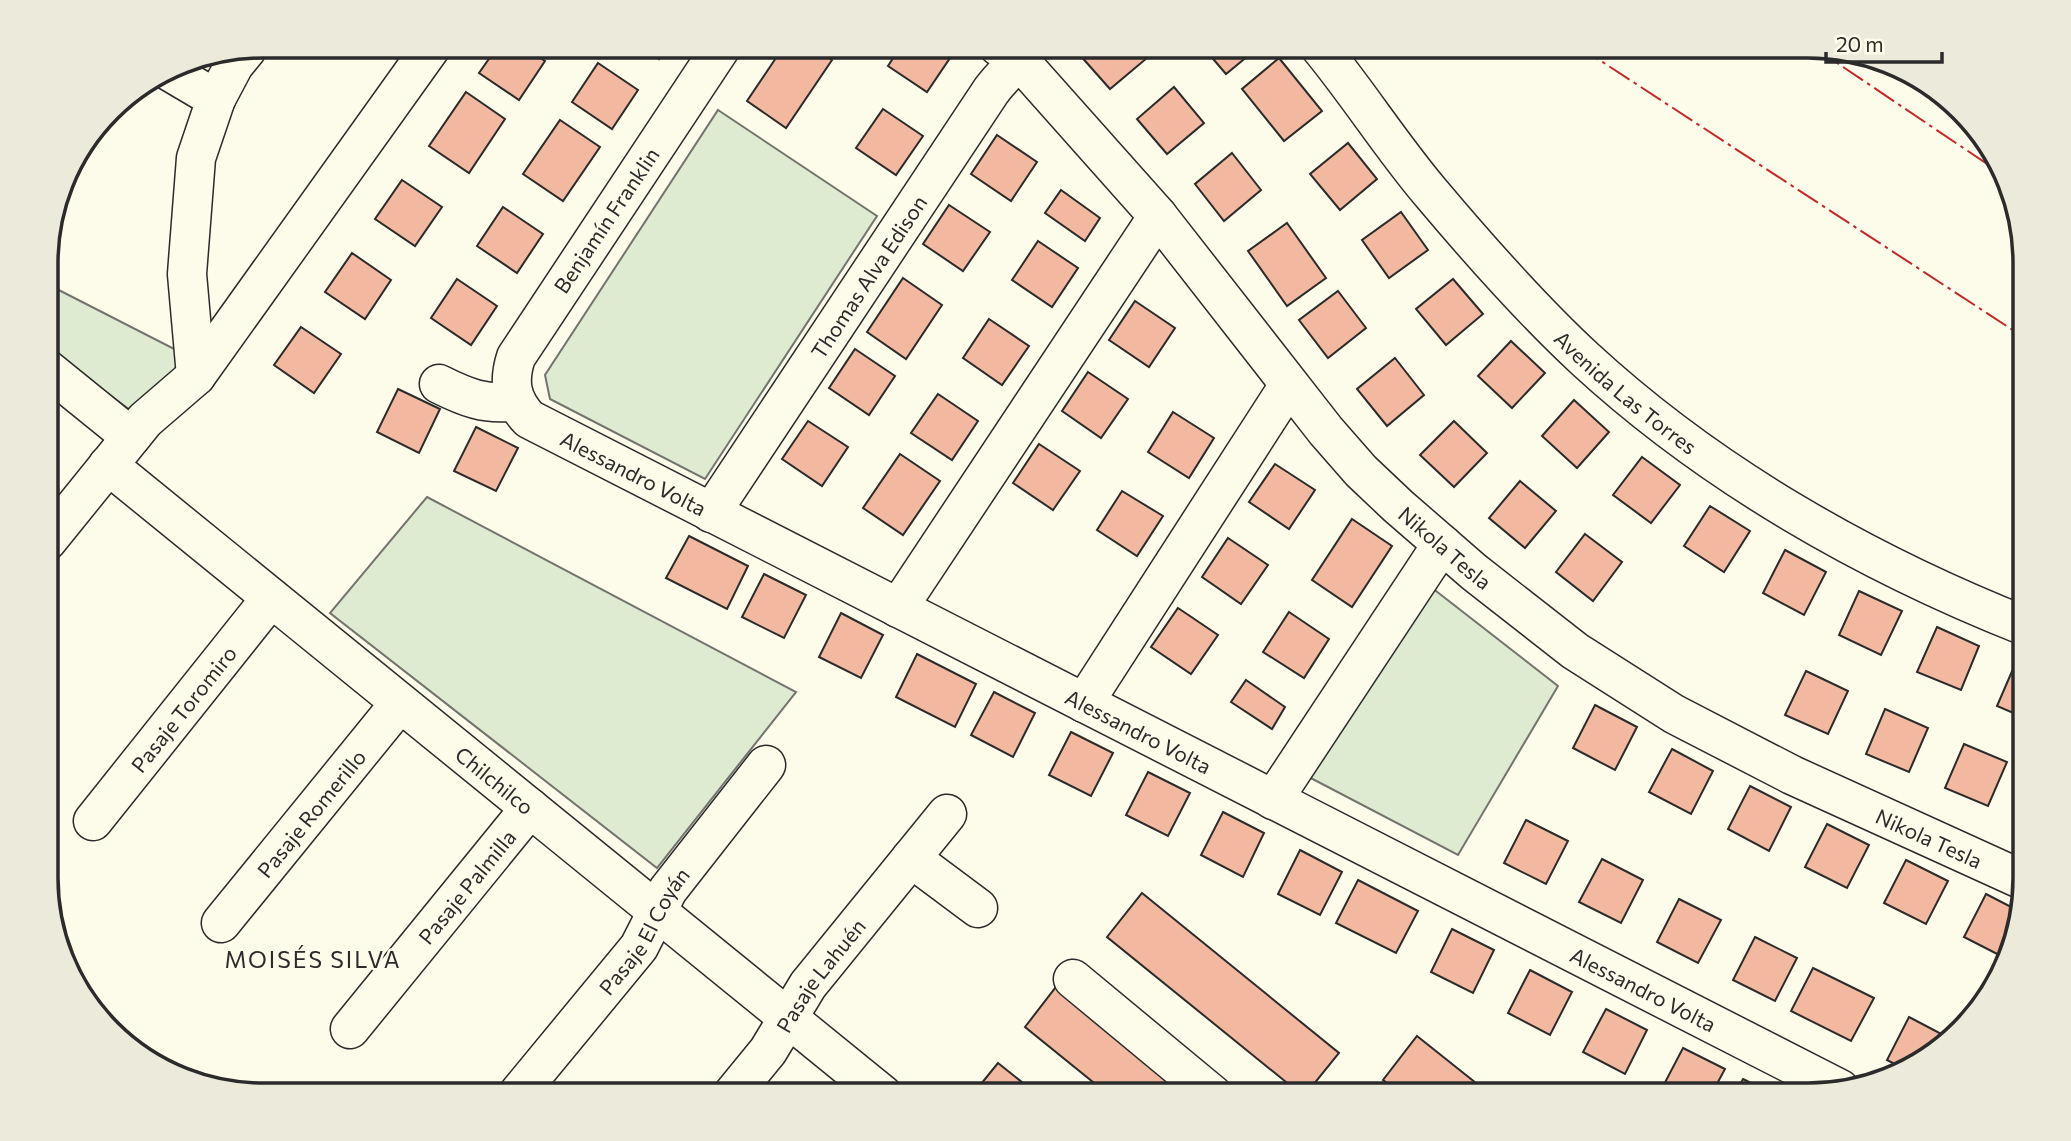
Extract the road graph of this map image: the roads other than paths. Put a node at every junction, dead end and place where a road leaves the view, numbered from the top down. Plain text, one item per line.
1 (423, 58) edge
2 (714, 58) edge
3 (1012, 58) edge
4 (1022, 58) edge
5 (1328, 58) edge
6 (238, 60) edge
7 (178, 76) edge
8 (216, 99) junction
9 (1158, 216) junction
10 (197, 376) junction
11 (58, 381) edge
12 (439, 384) dead end
13 (1289, 385) junction
14 (516, 401) junction
15 (120, 451) junction
16 (711, 513) junction
17 (58, 527) edge
18 (1442, 544) junction
19 (271, 598) junction
20 (898, 608) junction
21 (2013, 621) edge
22 (400, 703) junction
23 (1084, 703) junction
24 (766, 765) dead end
25 (1273, 800) junction
26 (530, 808) junction
27 (947, 814) dead end
28 (93, 821) dead end
29 (911, 858) junction
30 (2013, 876) edge
31 (978, 908) dead end
32 (657, 912) junction
33 (220, 923) dead end
34 (1073, 979) dead end
35 (788, 1018) junction
36 (350, 1029) dead end
37 (1827, 1082) edge
38 (528, 1083) edge
39 (742, 1083) edge
40 (868, 1083) edge
41 (1199, 1083) edge

1 - 10 street
2 - 14 street, Benjamín Franklin
3 - 16 street, Thomas Alva Edison
4 - 9 street, Nikola Tesla
5 - 21 street, Avenida Las Torres
6 - 8 street
7 - 8 street
8 - 10 street
9 - 13 street, Nikola Tesla
9 - 20 street
10 - 15 street
11 - 15 street, Chilchilco
12 - 14 street
13 - 18 street, Nikola Tesla
13 - 23 street
14 - 16 street, Alessandro Volta
15 - 17 street
15 - 19 street, Chilchilco
16 - 20 street, Alessandro Volta
18 - 25 street
18 - 30 street, Nikola Tesla
19 - 22 street, Chilchilco
19 - 28 street, Pasaje Toromiro
20 - 23 street, Alessandro Volta
22 - 26 street, Chilchilco
22 - 33 street, Pasaje Romerillo
23 - 25 street, Alessandro Volta
24 - 32 street, Pasaje El Coyán
25 - 37 street, Alessandro Volta
26 - 32 street, Chilchilco
26 - 36 street, Pasaje Palmilla
27 - 29 street, Pasaje Lahuén
29 - 31 street
29 - 35 street, Pasaje Lahuén
32 - 35 street, Chilchilco
32 - 38 street, Pasaje El Coyán
34 - 41 street
35 - 39 street, Pasaje Lahuén
35 - 40 street, Chilchilco

